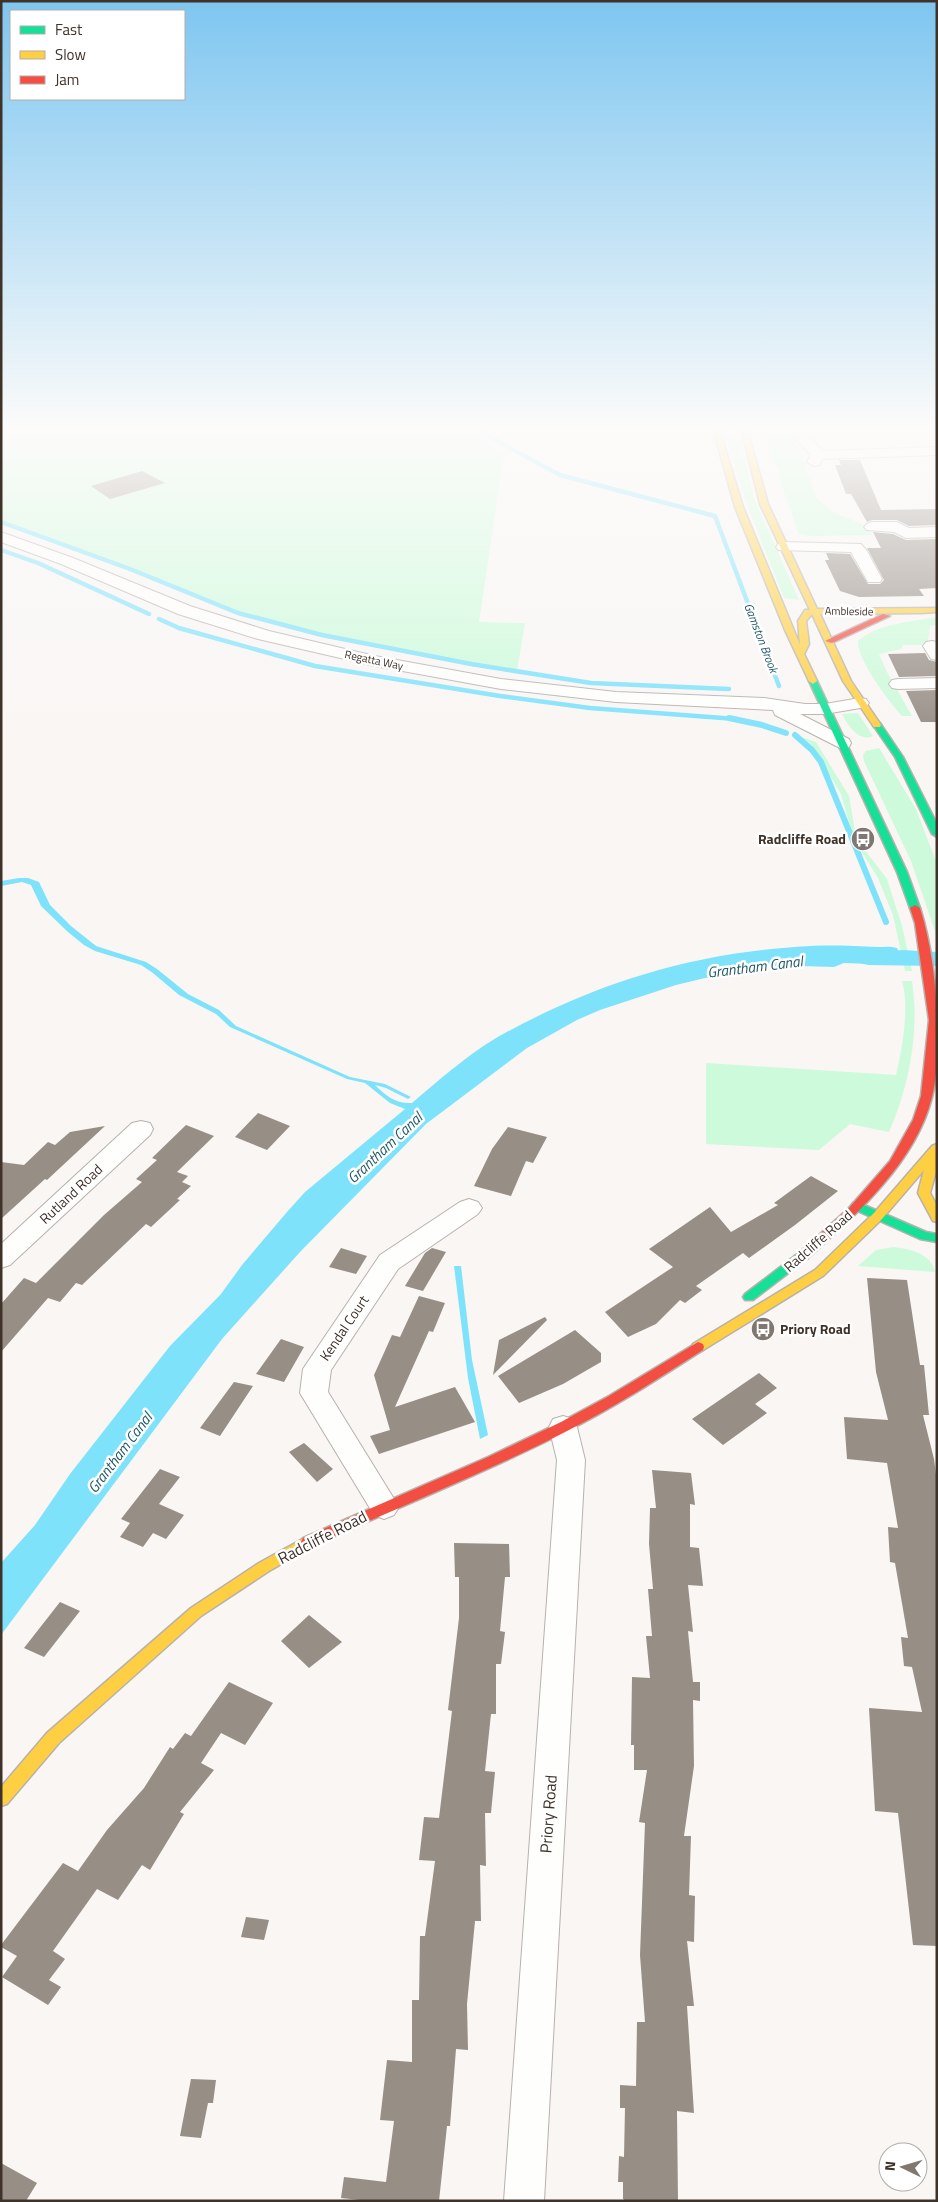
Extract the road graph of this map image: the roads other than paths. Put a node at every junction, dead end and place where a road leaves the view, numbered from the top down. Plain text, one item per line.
1 (750, 535) edge
2 (778, 535) edge
3 (1, 537) edge
4 (784, 547) junction
5 (874, 579) dead end
6 (937, 610) edge
7 (781, 611) junction
8 (894, 613) junction
9 (812, 614) junction
10 (829, 641) junction
11 (800, 654) junction
12 (937, 683) edge
13 (898, 684) dead end
14 (764, 703) junction
15 (822, 703) junction
16 (860, 703) junction
17 (842, 743) junction
18 (937, 834) edge
19 (141, 1130) dead end
20 (936, 1148) edge
21 (857, 1206) junction
22 (469, 1208) dead end
23 (878, 1216) junction
24 (937, 1218) edge
25 (937, 1238) edge
26 (1, 1259) edge
27 (694, 1350) junction
28 (562, 1427) junction
29 (384, 1507) junction
30 (1, 1799) edge
31 (524, 2201) edge

1 - 7 main road, Radcliffe Road
2 - 4 main road
3 - 14 street, Regatta Way
4 - 5 street
4 - 9 main road
6 - 8 main road, Ambleside
7 - 9 main road, Ambleside
7 - 11 main road, Radcliffe Road
8 - 9 main road, Ambleside
8 - 10 main road
9 - 10 main road
9 - 11 main road, Ambleside
10 - 16 main road
11 - 15 main road, Radcliffe Road
12 - 13 street
14 - 15 street, Regatta Way
14 - 17 street
15 - 16 street, Regatta Way
15 - 17 main road, Radcliffe Road
16 - 18 main road
17 - 21 main road, Radcliffe Road
19 - 26 street, Rutland Road
20 - 23 main road, Radcliffe Road
20 - 24 main road
21 - 23 main road
21 - 27 main road, Radcliffe Road
22 - 29 street, Kendal Court
23 - 25 main road
23 - 27 main road, Radcliffe Road
27 - 28 main road, Radcliffe Road
28 - 29 main road, Radcliffe Road
28 - 31 street, Priory Road
29 - 30 main road, Radcliffe Road

